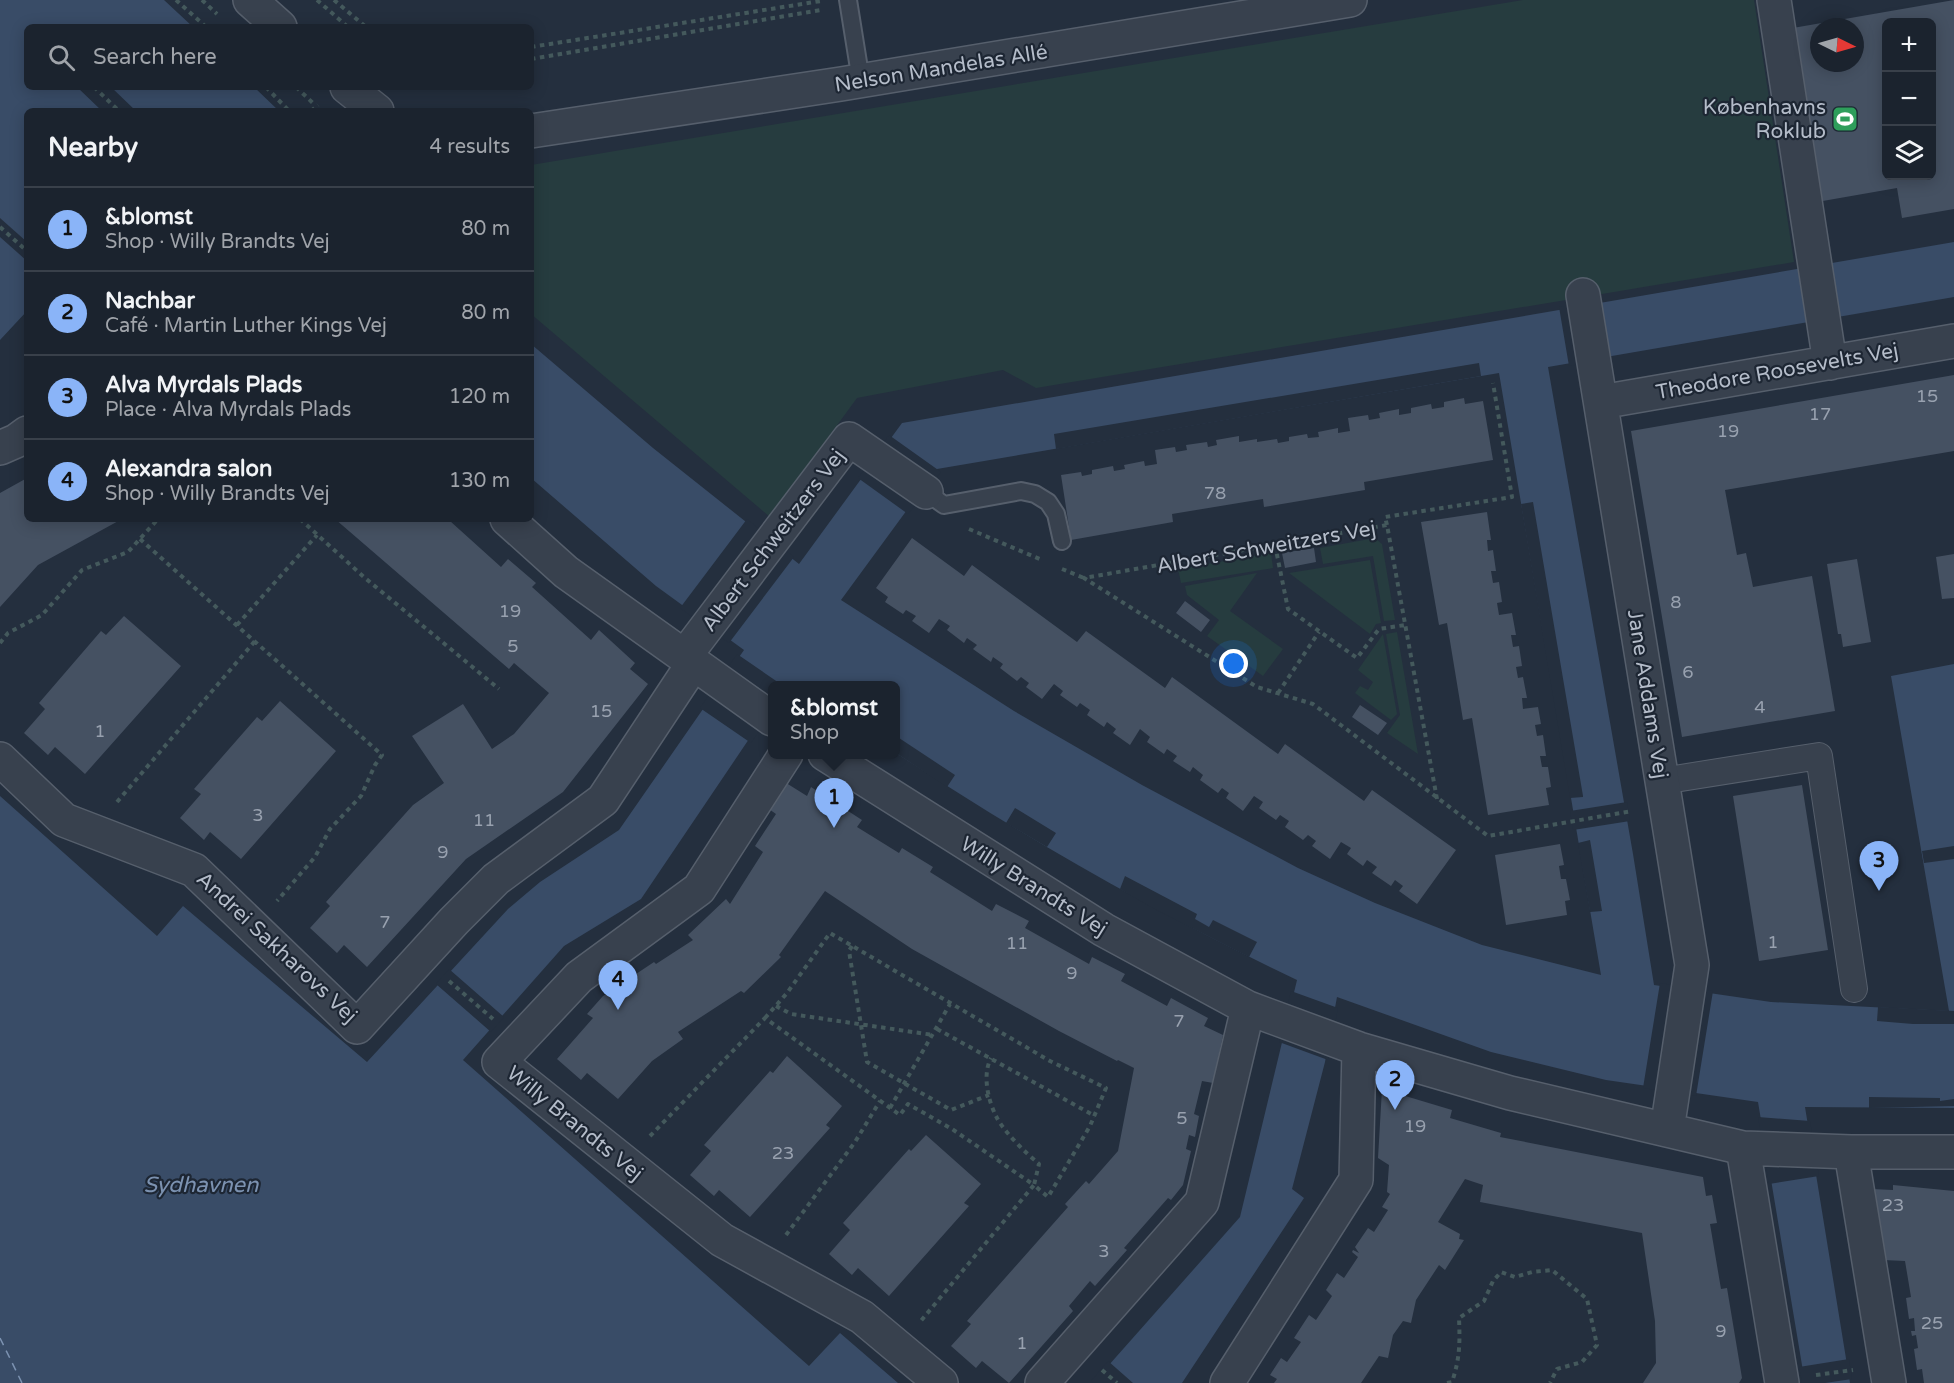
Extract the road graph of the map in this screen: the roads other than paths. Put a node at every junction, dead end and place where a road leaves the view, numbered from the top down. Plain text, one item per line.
1 (250, 0) edge
2 (1344, 0) edge
3 (1774, 0) edge
4 (849, 3) edge
5 (277, 24) edge
6 (861, 81) junction
7 (351, 90) edge
8 (373, 108) edge
9 (534, 131) edge
10 (1583, 295) dead end
11 (1954, 341) edge
12 (1830, 363) junction
13 (1599, 392) junction
14 (24, 435) edge
15 (0, 448) edge
16 (935, 499) joint
17 (510, 522) edge
18 (1062, 541) dead end
19 (698, 667) junction
20 (768, 716) edge
21 (0, 759) edge
22 (783, 759) edge
23 (833, 759) edge
24 (1662, 781) junction
25 (1854, 989) dead end
26 (1248, 1008) junction
27 (1346, 1044) junction
28 (1667, 1130) junction
29 (1752, 1148) junction
30 (1851, 1152) junction
31 (1954, 1152) edge
32 (1797, 1379) edge
33 (941, 1383) edge
34 (1042, 1383) edge
35 (1227, 1383) edge
36 (1889, 1383) edge

1 - 5 street
2 - 6 street, Nelson Mandelas Allé
3 - 12 street
4 - 6 lane
6 - 9 street, Nelson Mandelas Allé
7 - 8 street
10 - 13 street, Jane Addams Vej
11 - 12 street, Theodore Roosevelts Vej
12 - 13 street, Theodore Roosevelts Vej
13 - 24 street, Jane Addams Vej
14 - 15 street
16 - 18 lane
16 - 19 street, Albert Schweitzers Vej
17 - 19 street
19 - 20 street
19 - 21 street, Andrei Sakharovs Vej
22 - 33 street, Willy Brandts Vej
23 - 26 street, Willy Brandts Vej
24 - 25 street
24 - 28 street, Jane Addams Vej
26 - 27 street, Willy Brandts Vej
26 - 34 street
27 - 28 street, Willy Brandts Vej
27 - 35 street
28 - 29 street, Willy Brandts Vej
29 - 30 street, Willy Brandts Vej
29 - 32 street
30 - 31 street, Willy Brandts Vej
30 - 36 street

